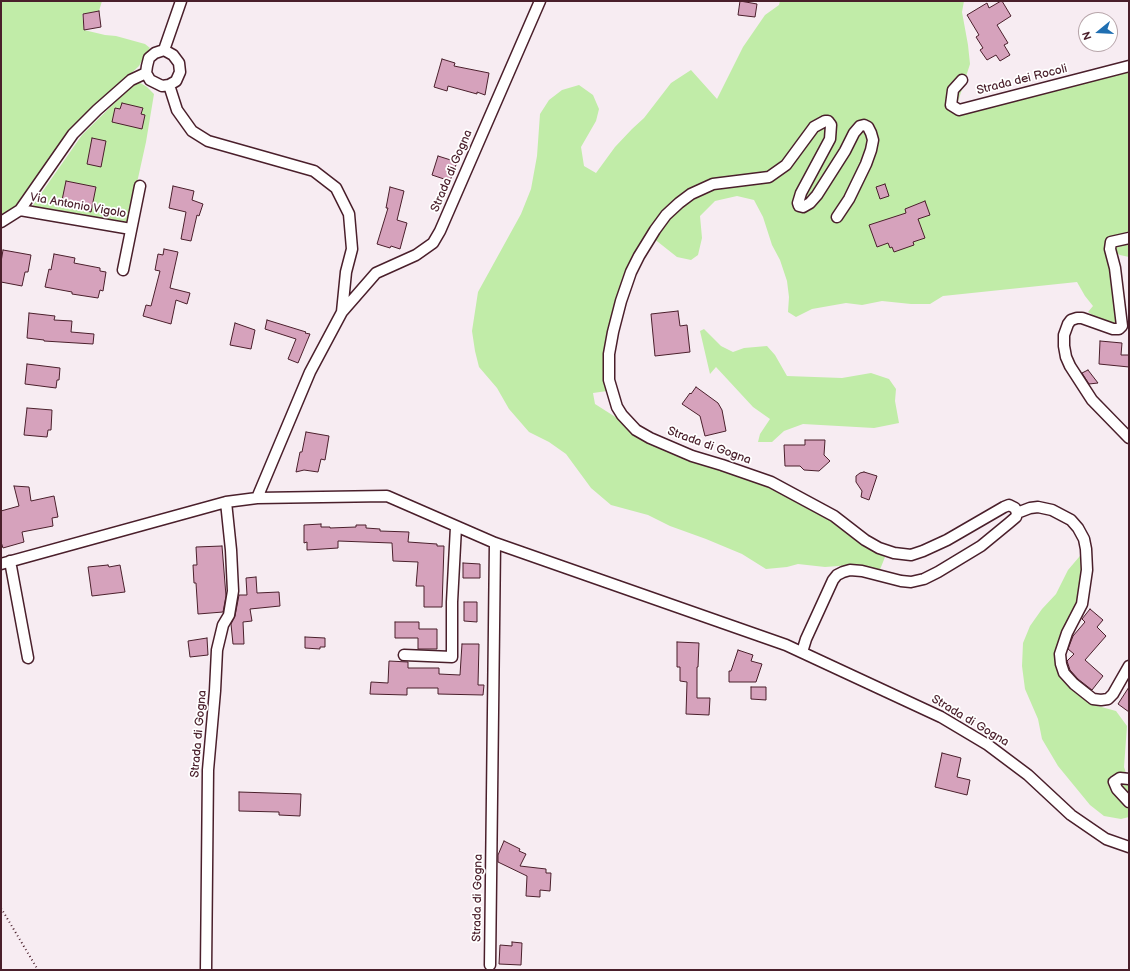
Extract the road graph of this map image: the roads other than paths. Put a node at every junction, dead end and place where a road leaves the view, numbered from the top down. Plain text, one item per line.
1 (181, 1) edge
2 (540, 1) edge
3 (164, 50) junction
4 (1129, 66) edge
5 (146, 73) junction
6 (962, 80) dead end
7 (169, 85) junction
8 (140, 186) dead end
9 (20, 210) junction
10 (837, 217) dead end
11 (1, 222) edge
12 (131, 229) junction
13 (1129, 238) edge
14 (123, 270) dead end
15 (342, 312) junction
16 (1129, 438) edge
17 (771, 482) junction
18 (787, 482) dead end
19 (257, 498) junction
20 (226, 502) junction
21 (1017, 512) junction
22 (456, 527) junction
23 (495, 544) junction
24 (5, 563) edge
25 (802, 652) junction
26 (404, 655) dead end
27 (28, 658) dead end
28 (1129, 666) edge
29 (1129, 779) edge
30 (1129, 802) edge
31 (1088, 825) junction
32 (1129, 840) edge
33 (1129, 847) edge
34 (490, 965) dead end
35 (206, 970) edge

1 - 3 street
2 - 15 street, Strada di Gogna
3 - 5 street
3 - 7 street
4 - 6 street, Strada dei Rocoli
5 - 7 street
5 - 9 street, Via Antonio Vigolo
7 - 15 street, Strada di Gogna
8 - 12 street, Via Antonio Vigolo
9 - 11 street, Via Antonio Vigolo
9 - 12 street, Via Antonio Vigolo
10 - 17 street, Strada di Gogna
12 - 14 street, Via Antonio Vigolo
13 - 16 street
15 - 19 street, Strada di Gogna
17 - 18 street, Strada di Gogna
17 - 21 street, Strada di Gogna
19 - 20 street, Strada di Gogna
19 - 22 street, Strada di Gogna
20 - 24 street, Strada di Gogna
20 - 35 street, Strada di Gogna
21 - 25 street
21 - 28 street, Strada di Gogna
22 - 23 street, Strada di Gogna
22 - 26 street
23 - 25 street, Strada di Gogna
23 - 34 street, Strada di Gogna
24 - 27 street, Strada di Gogna
25 - 31 street, Strada di Gogna
29 - 30 street
31 - 32 street, Strada di Gogna
31 - 33 street, Strada di Gogna

